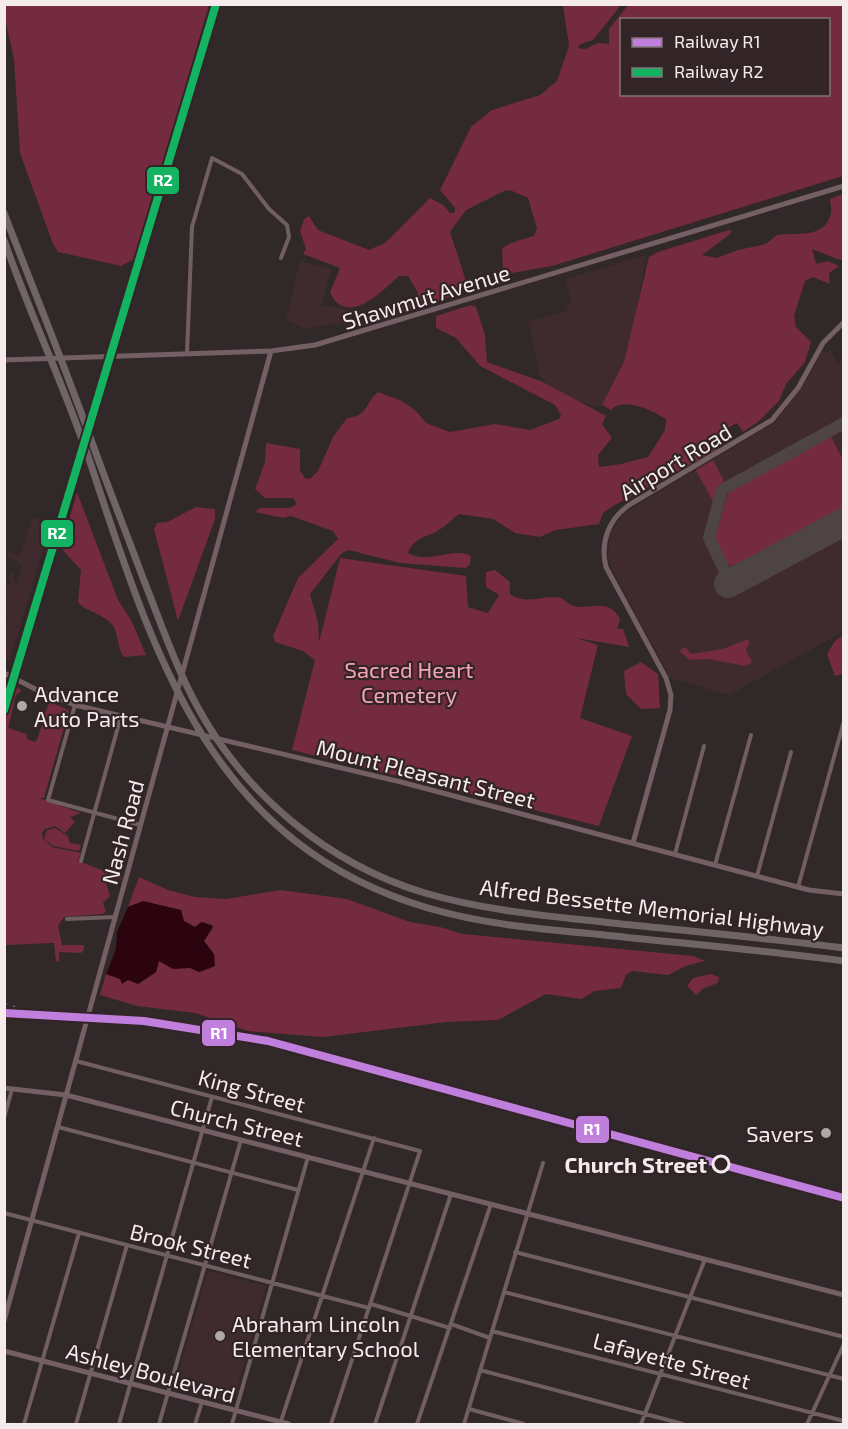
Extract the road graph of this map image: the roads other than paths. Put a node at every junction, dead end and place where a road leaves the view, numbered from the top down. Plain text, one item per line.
1 (843, 186) edge
2 (4, 213) edge
3 (4, 240) edge
4 (4, 252) edge
5 (281, 258) dead end
6 (21, 284) junction
7 (843, 322) edge
8 (271, 351) junction
9 (187, 354) junction
10 (4, 360) edge
11 (4, 673) edge
12 (75, 705) junction
13 (121, 716) junction
14 (843, 722) edge
15 (168, 727) junction
16 (751, 735) dead end
17 (704, 746) dead end
18 (791, 752) dead end
19 (93, 813) junction
20 (140, 825) junction
21 (633, 843) junction
22 (675, 854) junction
23 (81, 861) dead end
24 (715, 865) junction
25 (757, 876) junction
26 (798, 887) junction
27 (843, 894) edge
28 (115, 917) junction
29 (67, 919) dead end
30 (843, 948) edge
31 (843, 961) edge
32 (76, 1061) junction
33 (4, 1089) edge
34 (12, 1089) junction
35 (66, 1095) junction
36 (212, 1097) junction
37 (4, 1118) edge
38 (57, 1127) junction
39 (204, 1130) junction
40 (374, 1138) junction
41 (241, 1140) junction
42 (308, 1157) junction
43 (194, 1163) junction
44 (543, 1163) dead end
45 (363, 1172) junction
46 (232, 1173) junction
47 (410, 1183) junction
48 (298, 1190) junction
49 (451, 1194) junction
50 (491, 1204) junction
51 (4, 1213) edge
52 (527, 1213) junction
53 (32, 1220) junction
54 (80, 1233) junction
55 (127, 1245) junction
56 (515, 1252) junction
57 (168, 1256) junction
58 (705, 1259) junction
59 (206, 1265) junction
60 (272, 1282) junction
61 (504, 1292) junction
62 (843, 1295) edge
63 (322, 1296) junction
64 (690, 1298) junction
65 (370, 1306) junction
66 (411, 1315) junction
67 (4, 1321) edge
68 (451, 1326) junction
69 (492, 1331) junction
70 (675, 1336) junction
71 (843, 1337) edge
72 (490, 1338) junction
73 (843, 1344) edge
74 (4, 1351) edge
75 (43, 1360) junction
76 (480, 1370) junction
77 (91, 1373) junction
78 (661, 1374) junction
79 (830, 1375) junction
80 (843, 1379) edge
81 (131, 1384) junction
82 (168, 1394) junction
83 (202, 1402) junction
84 (469, 1409) junction
85 (236, 1411) junction
86 (813, 1413) junction
87 (645, 1414) junction
88 (843, 1421) edge
89 (280, 1424) edge
90 (24, 1425) edge
91 (76, 1425) edge
92 (119, 1425) edge
93 (159, 1425) edge
94 (195, 1425) edge
95 (232, 1425) edge
96 (289, 1425) edge
97 (331, 1425) edge
98 (375, 1425) edge
99 (417, 1425) edge
100 (464, 1425) edge
101 (524, 1425) edge
102 (641, 1425) edge
103 (682, 1425) edge
104 (807, 1425) edge

1 - 8 main road, Shawmut Avenue
2 - 30 highway, Alfred Bessette Memorial Highway
3 - 6 highway, Alfred Bessette Memorial Highway
4 - 6 highway
5 - 9 street
6 - 31 highway, Alfred Bessette Memorial Highway
7 - 21 main road, Airport Road
8 - 9 main road, Shawmut Avenue
8 - 15 main road, Nash Road
9 - 10 main road, Shawmut Avenue
11 - 12 main road, Mount Pleasant Street
12 - 13 main road, Mount Pleasant Street
12 - 19 street
13 - 15 main road, Mount Pleasant Street
13 - 19 street
14 - 26 street
15 - 20 main road, Nash Road
15 - 21 main road, Mount Pleasant Street
16 - 24 street
17 - 22 street
18 - 25 street
19 - 20 street
19 - 23 street
20 - 28 main road, Nash Road
21 - 22 main road, Mount Pleasant Street
22 - 24 main road, Mount Pleasant Street
24 - 25 main road, Mount Pleasant Street
25 - 26 main road, Mount Pleasant Street
26 - 27 main road, Mount Pleasant Street
28 - 29 street
28 - 32 main road, Nash Road
32 - 35 main road, Nash Road
32 - 36 street, King Street
33 - 34 main road, Church Street
34 - 35 main road, Church Street
34 - 37 street
35 - 38 main road, Nash Road
35 - 39 main road, Church Street
36 - 39 street
36 - 40 street, King Street
38 - 43 street
38 - 53 main road, Nash Road
39 - 41 main road, Church Street
39 - 43 street
40 - 45 street
40 - 47 street, King Street
41 - 42 main road, Church Street
41 - 46 street
42 - 45 main road, Church Street
42 - 48 street
43 - 46 street
43 - 57 street
44 - 52 street
45 - 47 main road, Church Street
45 - 63 street
46 - 48 street
46 - 59 street
47 - 49 main road, Church Street
47 - 65 street
48 - 60 street
49 - 50 main road, Church Street
49 - 66 street
50 - 52 main road, Church Street
50 - 68 street
51 - 53 street, Brook Street
52 - 56 street
52 - 58 main road, Church Street
53 - 54 street, Brook Street
53 - 67 main road, Nash Road
54 - 55 street, Brook Street
54 - 75 street
55 - 57 street, Brook Street
55 - 77 street
56 - 61 street
56 - 64 street
57 - 59 street, Brook Street
57 - 81 street
58 - 62 main road, Church Street
58 - 64 street
59 - 60 street, Brook Street
59 - 82 street
60 - 63 street, Brook Street
60 - 85 street
61 - 69 street
61 - 70 street
63 - 65 street, Brook Street
63 - 89 street
64 - 70 street
64 - 71 street
65 - 66 street, Brook Street
65 - 97 street
66 - 68 street, Brook Street
66 - 98 street
68 - 72 street, Brook Street
68 - 99 street
69 - 72 street
69 - 78 street, Lafayette Street
70 - 78 street
70 - 79 street
72 - 76 street
73 - 79 street
74 - 75 main road, Ashley Boulevard
75 - 77 main road, Ashley Boulevard
75 - 90 street
76 - 84 street
76 - 87 street
77 - 81 main road, Ashley Boulevard
77 - 91 street
78 - 86 street, Lafayette Street
78 - 87 street
79 - 80 street
79 - 86 street
81 - 82 main road, Ashley Boulevard
81 - 92 street
82 - 83 main road, Ashley Boulevard
82 - 93 street
83 - 85 main road, Ashley Boulevard
83 - 94 street
84 - 100 street
84 - 101 street
85 - 89 main road, Ashley Boulevard
85 - 95 street
86 - 88 street, Lafayette Street
86 - 104 street
87 - 102 street
87 - 103 street
89 - 96 main road, Ashley Boulevard

